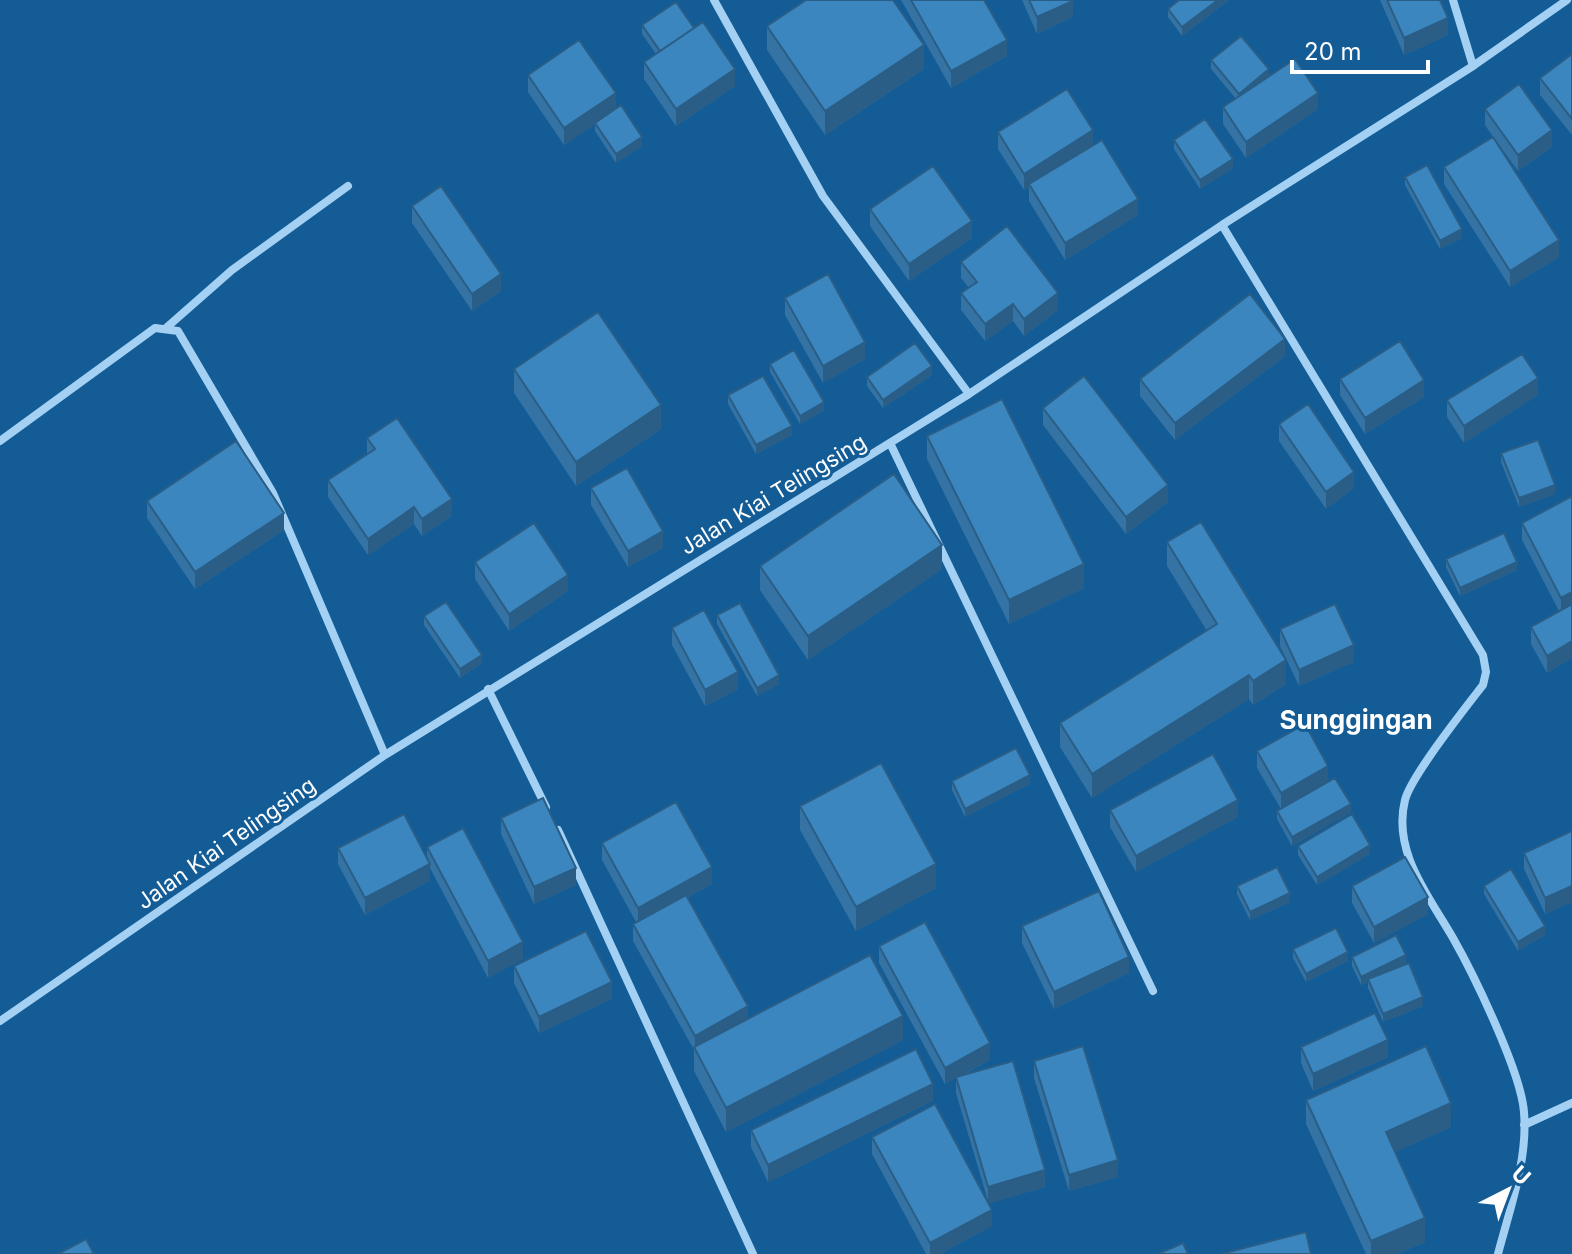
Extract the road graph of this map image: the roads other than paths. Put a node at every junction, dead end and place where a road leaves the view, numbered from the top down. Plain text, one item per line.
1 (714, 0) edge
2 (1453, 0) edge
3 (1567, 0) edge
4 (1473, 66) junction
5 (348, 186) dead end
6 (1222, 225) junction
7 (166, 328) junction
8 (969, 394) junction
9 (0, 441) edge
10 (890, 443) junction
11 (488, 689) junction
12 (385, 755) junction
13 (548, 811) edge
14 (554, 823) edge
15 (1153, 991) dead end
16 (0, 1021) edge
17 (1572, 1103) edge
18 (1524, 1125) junction
19 (753, 1254) edge
20 (1498, 1254) edge

1 - 8 street
2 - 4 street
3 - 4 street, Jalan Kiai Telingsing
4 - 6 street, Jalan Kiai Telingsing
5 - 7 street
6 - 8 street, Jalan Kiai Telingsing
6 - 18 street
7 - 9 street
7 - 12 street
8 - 10 street, Jalan Kiai Telingsing
10 - 11 street, Jalan Kiai Telingsing
10 - 15 street
11 - 12 street, Jalan Kiai Telingsing
11 - 13 street
12 - 16 street, Jalan Kiai Telingsing
14 - 19 street
17 - 18 street
18 - 20 street

